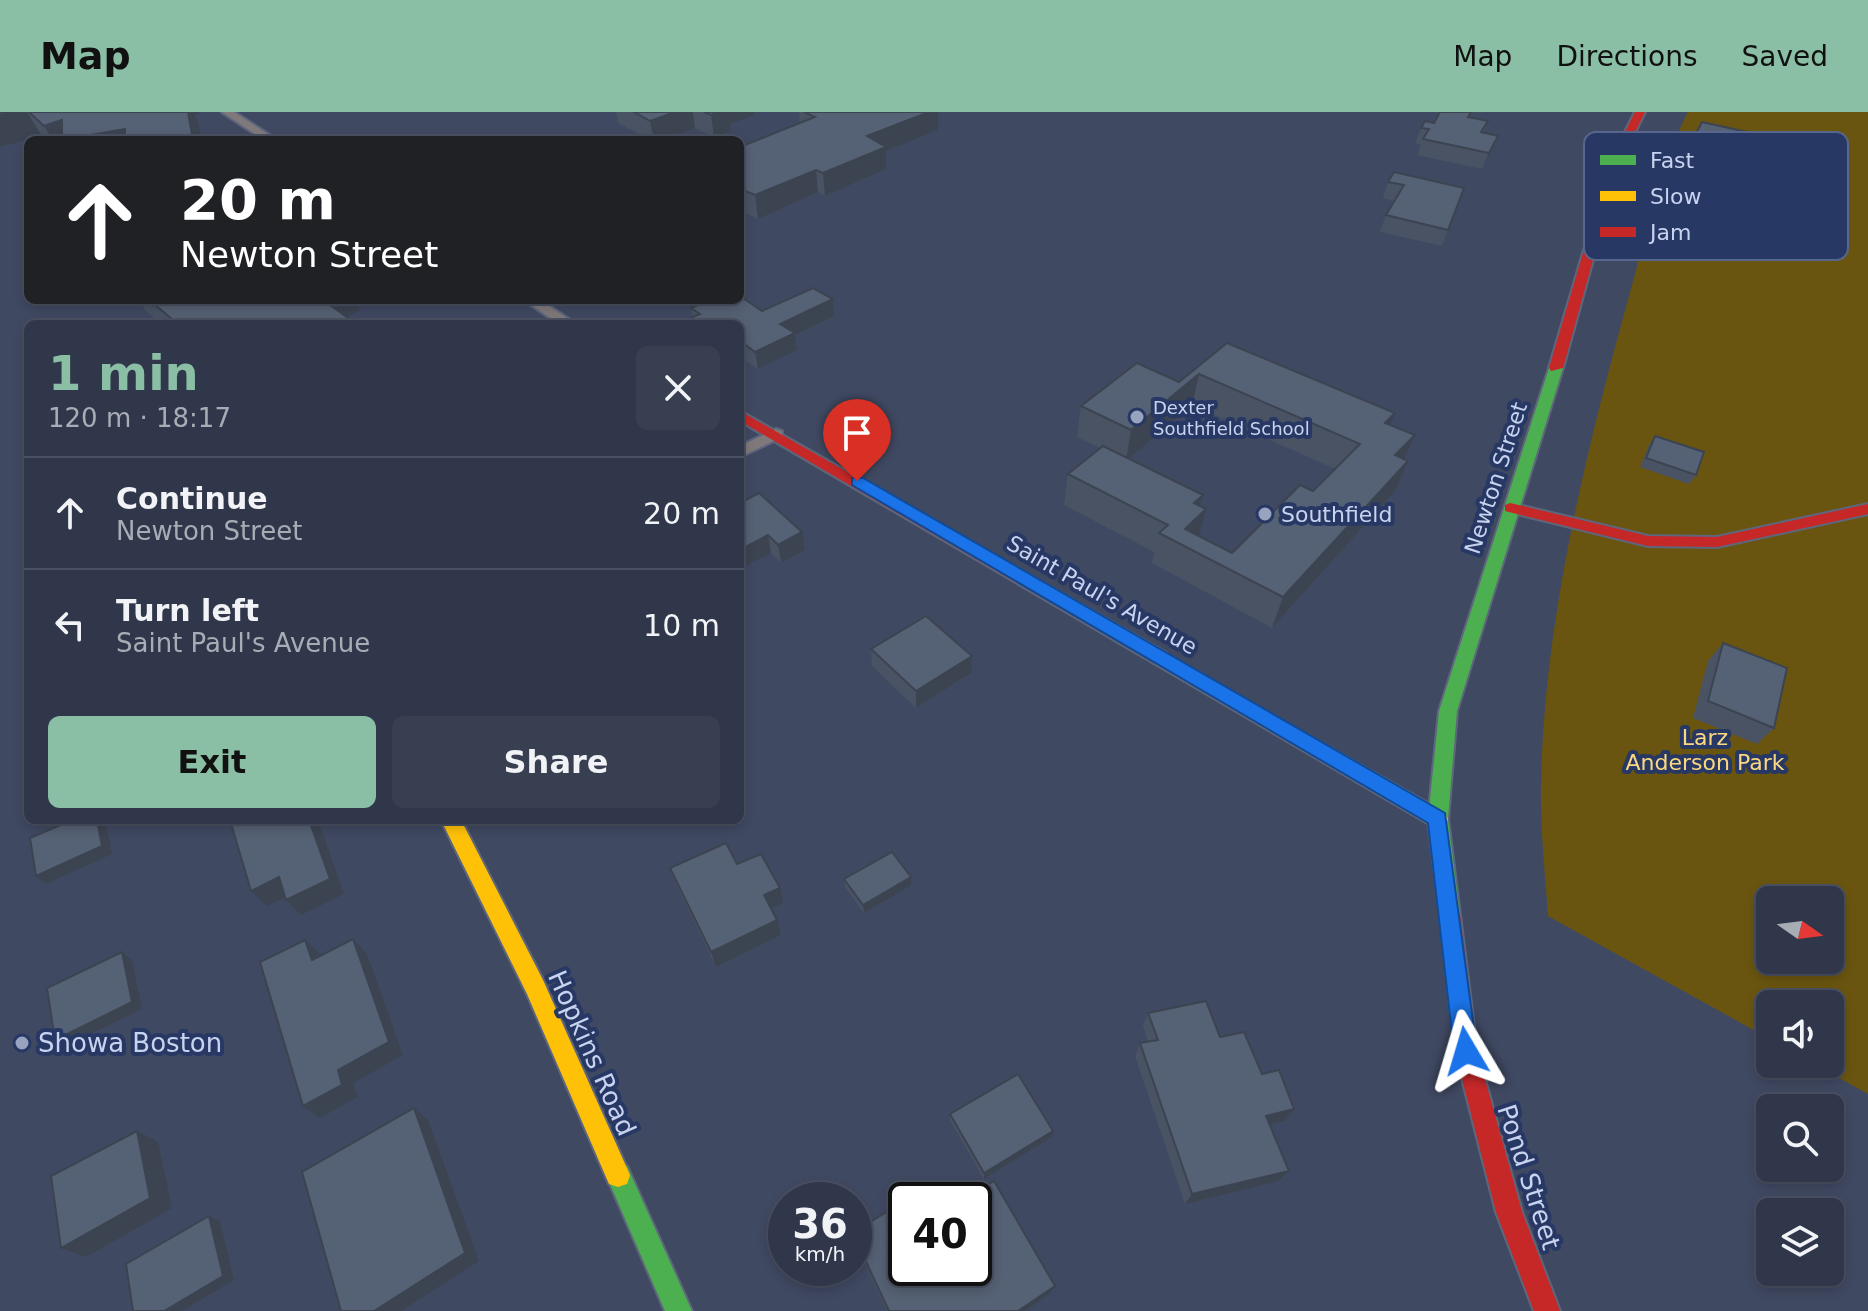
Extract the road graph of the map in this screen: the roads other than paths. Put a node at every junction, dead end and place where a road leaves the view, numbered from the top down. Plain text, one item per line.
1 (227, 112) edge
2 (1640, 112) edge
3 (1630, 132) edge
4 (266, 136) edge
5 (1586, 260) edge
6 (537, 304) edge
7 (563, 320) edge
8 (744, 417) edge
9 (776, 434) junction
10 (744, 450) edge
11 (1510, 508) junction
12 (1868, 509) edge
13 (1438, 819) junction
14 (453, 824) edge
15 (1442, 867) joint
16 (679, 1311) edge
17 (1547, 1311) edge

1 - 4 street
2 - 3 street, Newton Street
5 - 11 street, Newton Street
6 - 7 street
8 - 9 street, Saint Paul's Avenue
9 - 10 street
9 - 13 street, Saint Paul's Avenue
11 - 12 street
11 - 13 street, Newton Street
13 - 15 street, Newton Street
14 - 16 street, Hopkins Road
15 - 17 street, Pond Street

